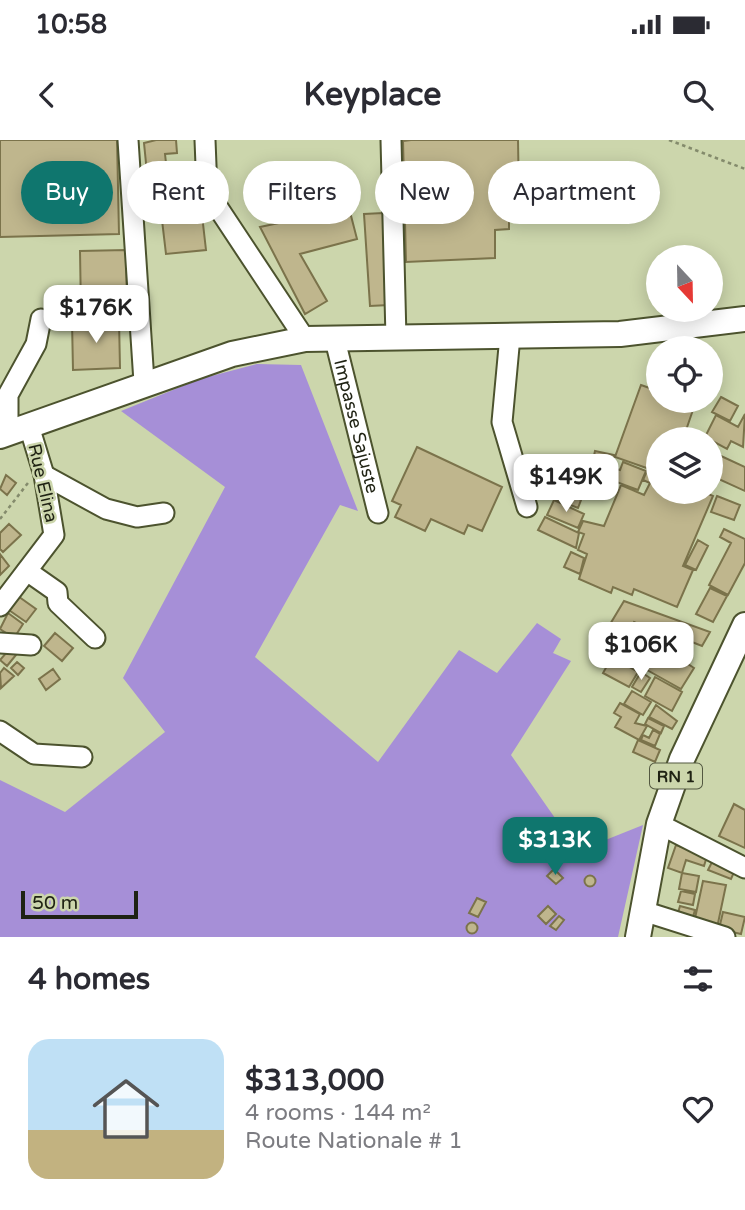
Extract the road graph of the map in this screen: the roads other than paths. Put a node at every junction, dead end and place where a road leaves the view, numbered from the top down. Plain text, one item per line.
1 (128, 140) edge
2 (205, 140) edge
3 (390, 140) edge
4 (41, 319) dead end
5 (745, 319) edge
6 (510, 335) junction
7 (396, 338) junction
8 (305, 339) junction
9 (335, 340) junction
10 (144, 383) junction
11 (12, 432) edge
12 (43, 471) junction
13 (527, 507) dead end
14 (164, 513) dead end
15 (378, 513) dead end
16 (27, 571) junction
17 (0, 606) edge
18 (745, 625) edge
19 (95, 638) dead end
20 (0, 643) edge
21 (32, 645) dead end
22 (0, 731) edge
23 (82, 757) dead end
24 (659, 824) junction
25 (745, 868) edge
26 (643, 911) junction
27 (638, 937) edge
28 (725, 937) edge

1 - 10 street
2 - 8 street
3 - 7 street
4 - 11 street, Rue Elina
5 - 6 main road
6 - 7 main road
6 - 13 street
7 - 9 main road
8 - 9 main road
8 - 10 main road
9 - 15 street, Impasse Sajuste
10 - 11 main road
11 - 12 street, Rue Elina
12 - 14 street
12 - 16 street, Rue Elina
16 - 17 street, Rue Elina
16 - 19 street
18 - 24 main road, RN 1
20 - 21 street
22 - 23 street
24 - 25 street
24 - 26 main road, RN 1
26 - 27 main road, RN 1
26 - 28 street

